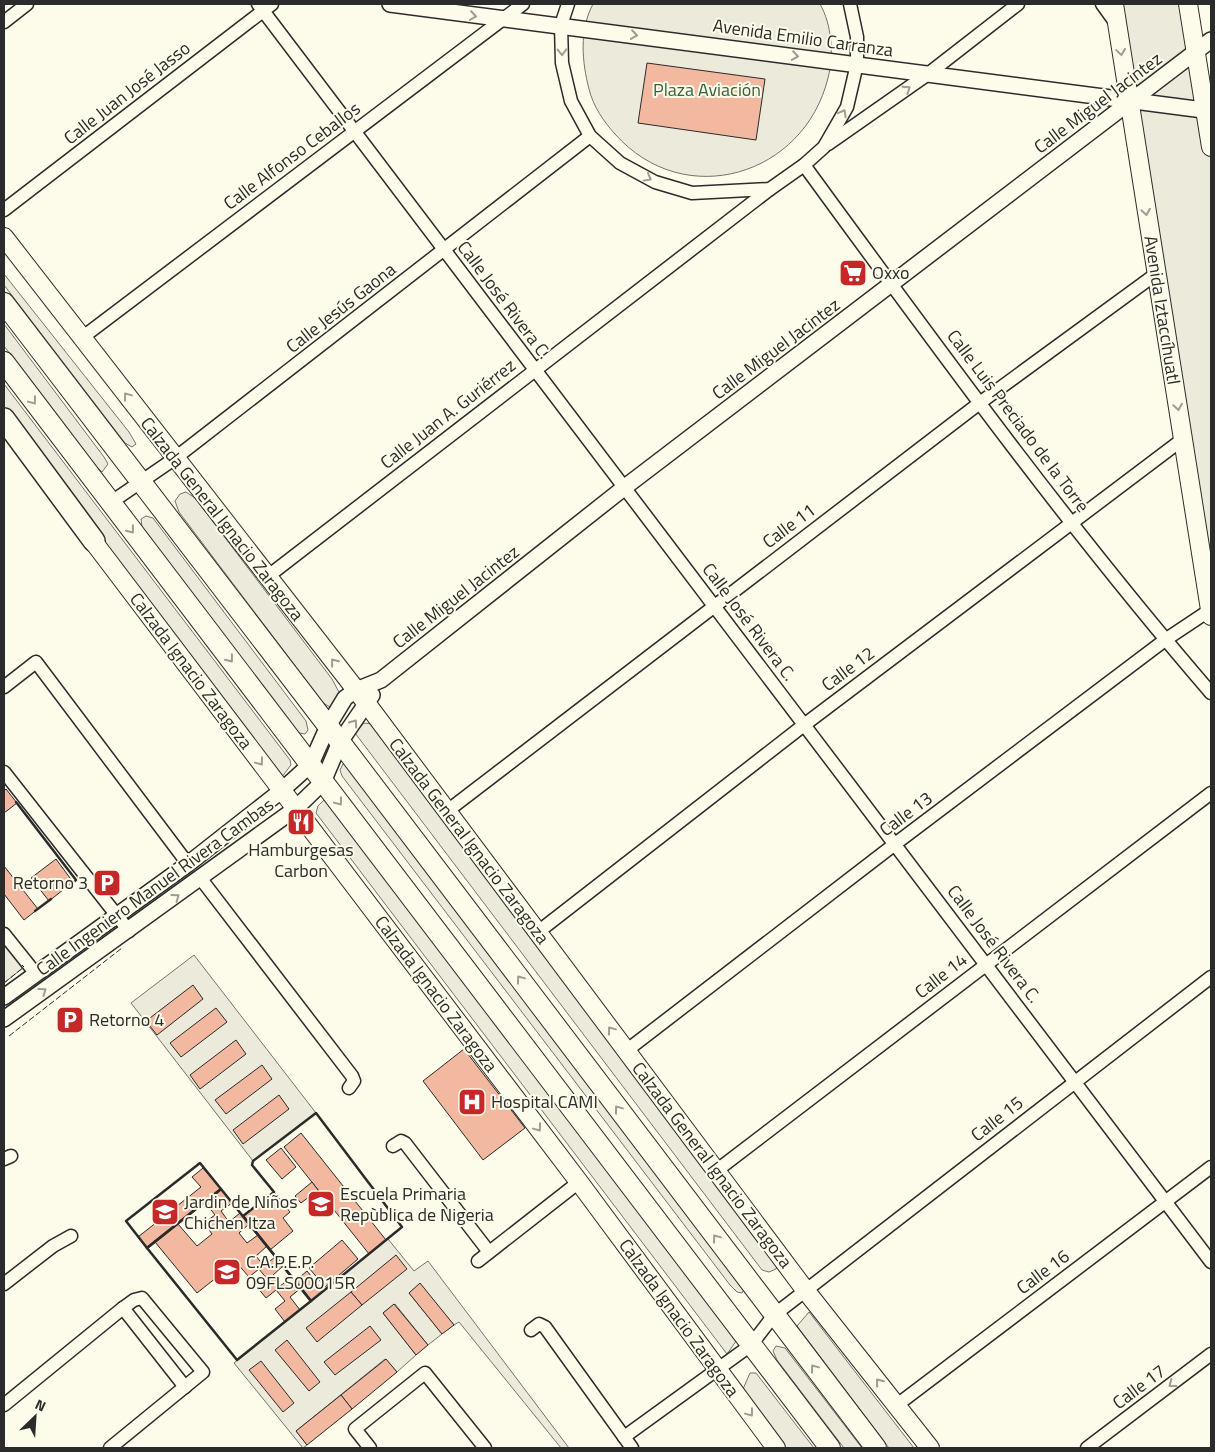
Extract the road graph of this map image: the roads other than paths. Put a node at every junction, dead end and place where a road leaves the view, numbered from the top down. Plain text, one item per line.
1 (27, 4) edge
2 (390, 4) edge
3 (523, 4) edge
4 (568, 4) edge
5 (850, 4) edge
6 (1018, 4) edge
7 (1102, 4) edge
8 (1114, 4) edge
9 (1188, 4) edge
10 (265, 6) edge
11 (502, 20) junction
12 (4, 22) edge
13 (1117, 24) junction
14 (561, 25) junction
15 (1211, 40) edge
16 (1197, 51) junction
17 (857, 64) junction
18 (928, 74) junction
19 (1128, 102) junction
20 (1209, 111) edge
21 (354, 132) junction
22 (590, 136) junction
23 (824, 147) junction
24 (1211, 147) edge
25 (804, 165) junction
26 (770, 189) junction
27 (4, 210) edge
28 (4, 236) edge
29 (445, 249) junction
30 (1156, 274) junction
31 (892, 285) junction
32 (4, 303) edge
33 (83, 337) junction
34 (4, 362) edge
35 (534, 369) junction
36 (981, 402) junction
37 (4, 420) edge
38 (4, 436) edge
39 (1183, 439) junction
40 (174, 458) junction
41 (140, 482) junction
42 (625, 488) junction
43 (110, 503) junction
44 (1071, 521) junction
45 (94, 541) junction
46 (267, 577) junction
47 (714, 605) junction
48 (1211, 613) edge
49 (1166, 640) junction
50 (381, 680) junction
51 (4, 687) edge
52 (356, 690) junction
53 (1211, 693) edge
54 (367, 704) junction
55 (804, 724) junction
56 (328, 726) junction
57 (340, 742) junction
58 (311, 764) junction
59 (4, 772) edge
60 (324, 782) junction
61 (281, 791) junction
62 (1211, 793) edge
63 (295, 809) junction
64 (446, 812) junction
65 (895, 844) junction
66 (188, 864) junction
67 (202, 879) junction
68 (117, 915) junction
69 (129, 931) junction
70 (538, 932) junction
71 (4, 934) edge
72 (987, 963) junction
73 (36, 974) junction
74 (1211, 977) edge
75 (4, 997) edge
76 (4, 1019) edge
77 (626, 1051) junction
78 (1076, 1080) junction
79 (349, 1088) dead end
80 (392, 1146) dead end
81 (1211, 1167) edge
82 (716, 1171) junction
83 (579, 1182) junction
84 (1165, 1201) junction
85 (71, 1236) dead end
86 (489, 1252) junction
87 (478, 1261) dead end
88 (1211, 1262) edge
89 (4, 1284) edge
90 (806, 1291) junction
91 (123, 1308) junction
92 (774, 1315) junction
93 (531, 1330) dead end
94 (751, 1345) junction
95 (1211, 1354) edge
96 (717, 1370) junction
97 (185, 1387) junction
98 (4, 1405) edge
99 (897, 1405) junction
100 (624, 1438) junction
101 (110, 1448) edge
102 (370, 1448) edge
103 (485, 1448) edge
104 (632, 1448) edge
105 (776, 1448) edge
106 (830, 1448) edge
107 (876, 1448) edge
108 (930, 1448) edge
109 (1088, 1448) edge

1 - 12 street
2 -> 11 street, Avenida Emilio Carranza
3 - 11 street, Calle Alfonso Ceballos
4 - 14 street
5 - 17 street
6 - 18 street
7 - 13 street
8 - 13 main road, Avenida Iztaccíhuatl
9 - 16 main road
10 - 21 street, Calle José Rivera C.
10 - 27 street, Calle Juan José Jasso
11 - 14 street, Avenida Emilio Carranza
11 - 21 street, Calle Alfonso Ceballos
13 -> 19 main road, Avenida Iztaccíhuatl
14 -> 17 street, Avenida Emilio Carranza
14 -> 22 street
15 - 16 street, Calle Miguel Jacintez
16 - 19 street, Calle Miguel Jacintez
16 - 20 main road
17 - 18 street, Avenida Emilio Carranza
23 -> 17 street
18 - 19 street, Avenida Emilio Carranza
23 -> 18 street
19 - 20 street, Avenida Emilio Carranza
19 -> 30 main road, Avenida Iztaccíhuatl
19 - 31 street, Calle Miguel Jacintez
20 - 24 main road
21 - 29 street, Calle José Rivera C.
21 - 33 street, Calle Alfonso Ceballos
22 -> 26 street
22 - 29 street, Calle Jesús Gaona
23 - 25 street, Calle Juan A. Guriérrez
25 - 26 street, Calle Juan A. Guriérrez
25 - 31 street, Calle Luis Preciado de la Torre
26 - 35 street, Calle Juan A. Guriérrez
28 - 33 main road, Calzada General Ignacio Zaragoza
29 - 35 street, Calle José Rivera C.
29 - 40 street, Calle Jesús Gaona
30 - 36 street, Calle 11
30 -> 39 main road, Avenida Iztaccíhuatl
31 - 36 street, Calle Luis Preciado de la Torre
31 - 42 street, Calle Miguel Jacintez
32 - 41 main road
40 -> 33 main road, Calzada General Ignacio Zaragoza
34 -> 43 main road
35 - 42 street, Calle José Rivera C.
35 - 46 street, Calle Juan A. Guriérrez
36 - 44 street, Calle Luis Preciado de la Torre
36 - 47 street, Calle 11
37 - 45 highway
38 - 45 main road
39 - 44 street, Calle 12
39 - 48 main road, Avenida Iztaccíhuatl
40 - 41 street, Calle Jesús Gaona
40 - 46 main road, Calzada General Ignacio Zaragoza
41 - 43 street, Calle Jesús Gaona
41 - 56 main road
42 - 47 street, Calle José Rivera C.
42 - 50 street, Calle Miguel Jacintez
43 -> 58 main road
44 - 49 street, Calle Luis Preciado de la Torre
44 - 55 street, Calle 12
45 -> 61 main road, Calzada Ignacio Zaragoza
52 -> 46 main road, Calzada General Ignacio Zaragoza
47 - 55 street, Calle José Rivera C.
47 - 64 street, Calle 11
48 - 49 street, Calle 13
49 - 53 street, Calle Luis Preciado de la Torre
49 - 65 street, Calle 13
50 - 52 street, Calle Miguel Jacintez
50 - 54 street, Calle Miguel Jacintez
51 - 66 street
52 - 54 main road, Calzada General Ignacio Zaragoza
52 - 56 street, Calle Miguel Jacintez
57 -> 54 street, Calle Miguel Jacintez
54 - 64 main road, Calzada General Ignacio Zaragoza
55 - 65 street, Calle José Rivera C.
55 - 70 street, Calle 12
56 - 57 main road
56 - 58 street, Calle Miguel Jacintez
57 - 60 street, Calle Miguel Jacintez
92 -> 57 main road
58 - 60 main road
58 - 61 street, Calle Ingeniero Manuel Rivera Cambas
59 - 68 street
60 - 63 street, Calle Ingeniero Manuel Rivera Cambas
60 -> 94 main road
61 - 63 main road, Calzada Ignacio Zaragoza
61 - 66 street, Calle Ingeniero Manuel Rivera Cambas
62 - 72 street, Calle 14
63 - 67 street, Calle Ingeniero Manuel Rivera Cambas
63 -> 83 main road, Calzada Ignacio Zaragoza
64 - 70 main road, Calzada General Ignacio Zaragoza
65 - 72 street, Calle José Rivera C.
65 - 77 street, Calle 13
66 - 68 street, Calle Ingeniero Manuel Rivera Cambas
69 -> 67 street, Calle Ingeniero Manuel Rivera Cambas
67 - 79 street
68 - 69 street
68 - 73 street, Calle Ingeniero Manuel Rivera Cambas
76 -> 69 street, Calle Ingeniero Manuel Rivera Cambas
77 -> 70 main road, Calzada General Ignacio Zaragoza
71 - 73 street
72 - 78 street, Calle José Rivera C.
72 - 82 street, Calle 14
73 - 75 street, Calle Ingeniero Manuel Rivera Cambas
74 - 78 street, Calle 15
77 - 82 main road, Calzada General Ignacio Zaragoza
78 - 84 street, Calle José Rivera C.
78 - 90 street, Calle 15
80 - 86 street
81 - 84 street, Calle 16
82 - 90 main road, Calzada General Ignacio Zaragoza
83 - 86 street
83 - 96 main road, Calzada Ignacio Zaragoza
84 - 88 street, Calle José Rivera C.
84 - 99 street, Calle 16
85 - 89 street
86 - 87 street
90 - 92 street, Calle 15
99 -> 90 main road, Calzada General Ignacio Zaragoza
91 - 97 street
91 - 97 street
91 - 98 street
92 - 94 street, Calle 15
107 -> 92 main road
93 - 100 street
94 - 96 street, Calle 15
94 - 106 main road
95 -> 109 street, Calle 17
96 - 100 street, Calle 15
96 -> 105 main road, Calzada Ignacio Zaragoza
97 - 101 street
99 - 108 main road, Calzada General Ignacio Zaragoza
100 - 104 street
102 - 103 street

